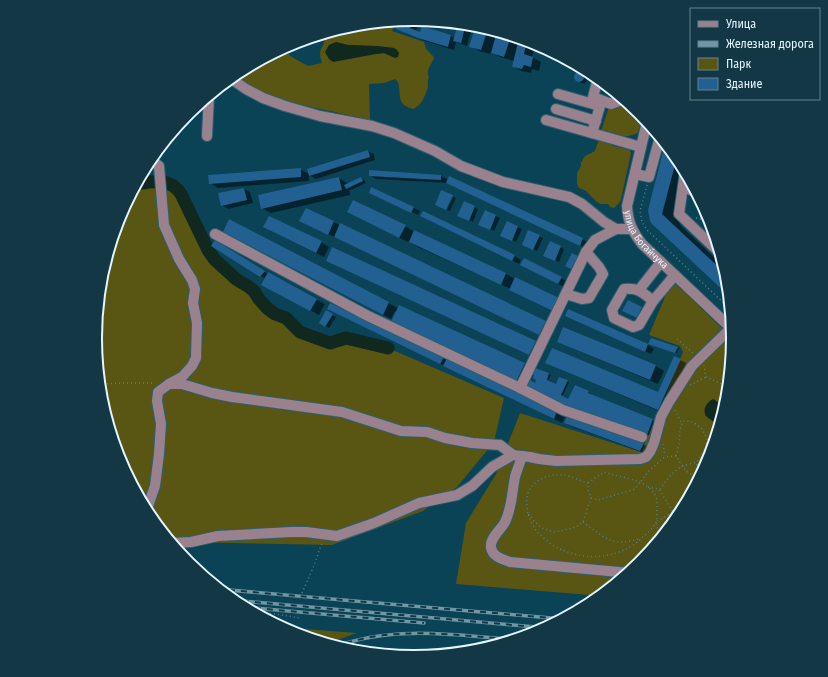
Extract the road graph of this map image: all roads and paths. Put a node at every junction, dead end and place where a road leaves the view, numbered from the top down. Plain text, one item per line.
1 (236, 82) edge
2 (596, 85) edge
3 (558, 94) dead end
4 (617, 102) edge
5 (209, 103) edge
6 (556, 109) dead end
7 (546, 120) dead end
8 (596, 121) junction
9 (646, 129) edge
10 (592, 133) junction
11 (207, 136) dead end
12 (658, 143) edge
13 (641, 147) junction
14 (155, 163) edge
15 (635, 174) junction
16 (649, 178) junction
17 (684, 180) edge
18 (683, 188) junction
19 (689, 190) edge
20 (616, 229) junction
21 (632, 229) junction
22 (215, 234) dead end
23 (712, 246) edge
24 (586, 252) junction
25 (661, 262) junction
26 (675, 275) junction
27 (639, 290) junction
28 (566, 294) junction
29 (653, 301) junction
30 (725, 305) edge
31 (726, 322) edge
32 (726, 332) edge
33 (706, 377) dead end
34 (105, 384) edge
35 (169, 384) junction
36 (520, 388) junction
37 (686, 388) dead end
38 (675, 408) dead end
39 (682, 423) junction
40 (642, 437) dead end
41 (518, 456) junction
42 (676, 456) junction
43 (698, 462) junction
44 (683, 466) junction
45 (696, 472) edge
46 (696, 474) edge
47 (640, 482) junction
48 (588, 483) junction
49 (648, 487) junction
50 (659, 489) junction
51 (591, 498) junction
52 (149, 504) edge
53 (673, 512) joint
54 (528, 513) junction
55 (584, 522) junction
56 (656, 522) junction
57 (537, 524) junction
58 (534, 528) junction
59 (659, 533) edge
60 (325, 534) junction
61 (643, 537) junction
62 (628, 542) junction
63 (177, 543) edge
64 (631, 546) junction
65 (621, 572) edge
66 (302, 593) dead end
67 (266, 613) edge
68 (301, 618) dead end

1 - 20 street
2 - 4 street
3 - 8 street
5 - 11 street
6 - 8 street
7 - 10 street
8 - 10 street
9 - 13 street, улица Богайчука
10 - 13 street
12 - 16 street
13 - 15 street, улица Богайчука
14 - 35 street
15 - 16 street
15 - 21 street, улица Богайчука
16 - 30 path
17 - 18 street
18 - 19 street
18 - 23 street
20 - 21 street
20 - 24 street
21 - 25 street, улица Богайчука
22 - 36 street
24 - 28 street
24 - 28 street
25 - 26 street, улица Богайчука
25 - 27 street
26 - 29 street
26 - 31 street, улица Богайчука
27 - 29 street
27 - 29 street
28 - 36 street
32 - 41 street
33 - 37 path
34 - 35 path
35 - 41 street
35 - 52 street
36 - 40 street
38 - 39 path
39 - 42 path
39 - 43 path
41 - 60 street
41 - 65 street
42 - 44 path
42 - 47 path
43 - 44 path
43 - 45 path
44 - 46 path
44 - 50 path
47 - 48 path
47 - 49 path
47 - 51 path
48 - 51 path
48 - 54 path
49 - 50 path
49 - 56 path
50 - 53 path
51 - 55 path
53 - 56 path
54 - 57 path
54 - 58 path
55 - 57 path
55 - 62 path
56 - 59 path
56 - 61 path
57 - 58 path
58 - 64 path
60 - 63 street
60 - 66 path
61 - 62 path
61 - 64 path
62 - 64 path
67 - 68 path

